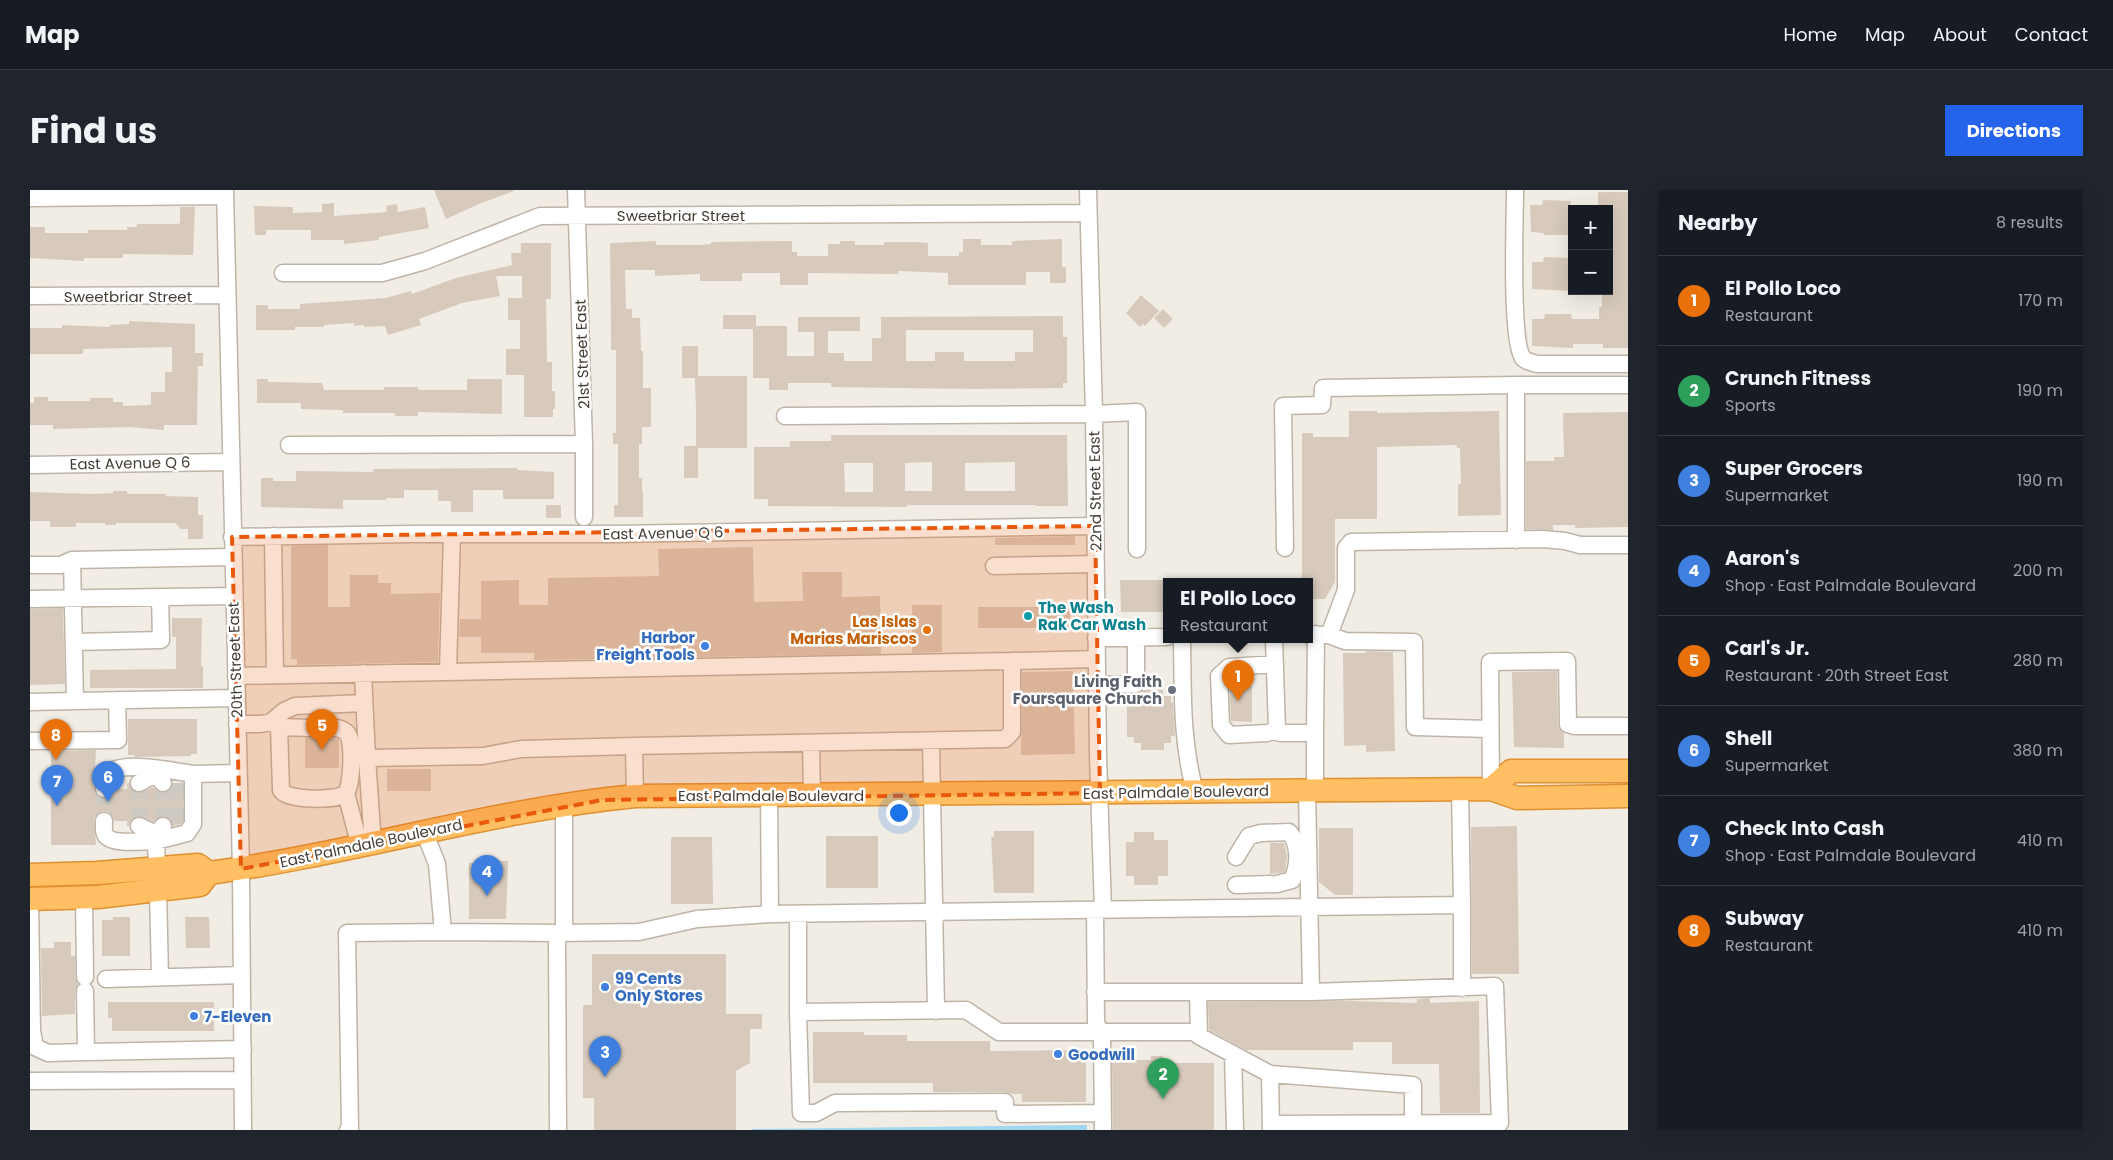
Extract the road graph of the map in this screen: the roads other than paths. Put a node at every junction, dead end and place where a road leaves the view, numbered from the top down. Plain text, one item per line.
1 (576, 190) edge
2 (1088, 190) edge
3 (1515, 190) edge
4 (150, 193) edge
5 (225, 193) edge
6 (30, 198) edge
7 (1088, 213) junction
8 (578, 216) junction
9 (283, 273) dead end
10 (226, 295) junction
11 (30, 296) edge
12 (1628, 364) edge
13 (1516, 384) junction
14 (1628, 384) edge
15 (1094, 414) junction
16 (785, 416) dead end
17 (584, 444) junction
18 (289, 445) dead end
19 (230, 462) junction
20 (30, 465) edge
21 (584, 517) dead end
22 (1095, 526) junction
23 (452, 534) junction
24 (273, 536) junction
25 (232, 537) junction
26 (1516, 540) junction
27 (1628, 545) edge
28 (1285, 548) dead end
29 (1137, 549) dead end
30 (233, 557) junction
31 (72, 560) junction
32 (1096, 564) junction
33 (30, 565) edge
34 (994, 566) dead end
35 (234, 596) junction
36 (160, 597) junction
37 (73, 598) junction
38 (30, 599) edge
39 (1318, 635) edge
40 (1136, 637) junction
41 (1163, 637) edge
42 (1096, 638) junction
43 (74, 642) junction
44 (1182, 643) edge
45 (1274, 643) edge
46 (1097, 660) junction
47 (1012, 661) junction
48 (1274, 664) junction
49 (448, 671) junction
50 (363, 673) junction
51 (275, 675) junction
52 (236, 676) junction
53 (1097, 685) junction
54 (236, 698) junction
55 (118, 700) junction
56 (75, 701) junction
57 (30, 702) edge
58 (364, 703) junction
59 (278, 723) junction
60 (237, 724) junction
61 (1628, 726) edge
62 (1490, 729) junction
63 (1277, 730) junction
64 (1315, 733) junction
65 (30, 741) edge
66 (931, 741) junction
67 (811, 743) junction
68 (634, 746) junction
69 (366, 758) junction
70 (1628, 771) edge
71 (238, 773) junction
72 (193, 774) junction
73 (162, 777) junction
74 (139, 783) dead end
75 (104, 789) tunnel mouth
76 (1460, 789) junction
77 (1491, 789) junction
78 (1311, 790) junction
79 (1195, 792) junction
80 (346, 793) junction
81 (1100, 793) junction
82 (769, 794) junction
83 (932, 794) junction
84 (812, 795) junction
85 (635, 796) junction
86 (1628, 796) edge
87 (564, 805) junction
88 (104, 820) tunnel mouth
89 (139, 826) dead end
90 (163, 832) junction
91 (424, 832) junction
92 (366, 845) junction
93 (1236, 857) dead end
94 (241, 869) junction
95 (30, 875) edge
96 (157, 879) junction
97 (1236, 885) dead end
98 (84, 897) junction
99 (30, 899) edge
100 (1462, 905) junction
101 (1308, 907) junction
102 (1099, 910) junction
103 (934, 912) junction
104 (770, 914) junction
105 (798, 914) junction
106 (443, 932) junction
107 (560, 934) junction
108 (242, 975) junction
109 (160, 978) junction
110 (106, 979) dead end
111 (1462, 988) junction
112 (1096, 992) junction
113 (1198, 992) junction
114 (1311, 992) junction
115 (936, 1011) junction
116 (798, 1012) junction
117 (1100, 1031) junction
118 (1199, 1032) junction
119 (243, 1049) junction
120 (86, 1052) junction
121 (1233, 1054) junction
122 (1270, 1074) junction
123 (243, 1080) junction
124 (30, 1081) edge
125 (1103, 1112) junction
126 (1413, 1123) junction
127 (1271, 1127) edge
128 (558, 1128) dead end
129 (243, 1130) edge
130 (348, 1130) edge
131 (1104, 1130) edge
132 (1235, 1130) edge

1 - 8 street, 21st Street East
2 - 7 street, 22nd Street East
3 - 12 street
4 - 5 street
4 - 6 street
5 - 10 street, 20th Street East
7 - 8 street, Sweetbriar Street
7 - 15 street, 22nd Street East
8 - 9 street, Sweetbriar Street
8 - 17 street, 21st Street East
10 - 11 street, Sweetbriar Street
10 - 19 street, 20th Street East
13 - 14 street
13 - 26 street
13 - 28 street
15 - 16 street
15 - 22 street, 22nd Street East
15 - 29 street
17 - 18 street
17 - 21 street, 21st Street East
19 - 20 street, East Avenue Q 6
19 - 25 street, 20th Street East
22 - 23 street, East Avenue Q 6
22 - 32 street, 22nd Street East
23 - 24 street, East Avenue Q 6
23 - 49 street
24 - 25 street, East Avenue Q 6
24 - 51 street
25 - 30 street, 20th Street East
26 - 27 street
26 - 39 street
30 - 31 street
30 - 35 street, 20th Street East
31 - 33 street
31 - 37 street
32 - 34 street
32 - 42 street, 22nd Street East
35 - 36 street
35 - 52 street, 20th Street East
36 - 37 street
36 - 43 street
37 - 38 street
37 - 43 street
39 - 62 street
39 - 64 street
40 - 41 street
40 - 42 street
40 - 53 street
42 - 46 street, 22nd Street East
43 - 56 street
44 - 79 street
45 - 48 street
46 - 47 street
46 - 53 street, 22nd Street East
47 - 49 street
47 - 66 street
48 - 63 street
48 - 63 street
49 - 50 street
50 - 51 street
50 - 58 street
51 - 52 street
52 - 54 street, 20th Street East
53 - 81 street, 22nd Street East
54 - 55 street
54 - 60 street, 20th Street East
55 - 56 street
55 - 65 street
56 - 57 street
58 - 59 street
58 - 69 street
59 - 60 street
59 - 80 street
59 - 80 street
60 - 71 street, 20th Street East
61 - 62 street
62 - 77 street
63 - 64 street
64 - 78 street
66 - 67 street
66 - 83 street
67 - 68 street
67 - 84 street
68 - 69 street
68 - 85 street
69 - 92 street
70 - 77 highway
71 - 72 street
71 - 94 street, 20th Street East
72 - 73 street
72 - 90 street
73 - 74 street
73 - 75 street
76 - 77 highway, East Palmdale Boulevard
76 - 78 highway, East Palmdale Boulevard
76 - 100 street
77 - 86 highway, East Palmdale Boulevard
78 - 79 highway, East Palmdale Boulevard
78 - 101 street
79 - 81 highway, East Palmdale Boulevard
80 - 92 street
81 - 83 highway, East Palmdale Boulevard
81 - 102 street, 22nd Street East
82 - 84 highway, East Palmdale Boulevard
82 - 85 highway, East Palmdale Boulevard
82 - 104 street
83 - 84 highway, East Palmdale Boulevard
83 - 103 street
85 - 87 highway, East Palmdale Boulevard
87 - 91 highway, East Palmdale Boulevard
87 - 107 street
88 - 90 street
89 - 90 street
90 - 96 street
91 - 92 highway, East Palmdale Boulevard
91 - 106 street
92 - 94 highway, East Palmdale Boulevard
93 - 97 street
94 - 96 highway, East Palmdale Boulevard
94 - 108 street, 20th Street East
95 - 96 highway, East Palmdale Boulevard
96 - 98 highway, East Palmdale Boulevard
96 - 109 street
98 - 99 highway, East Palmdale Boulevard
98 - 120 street
99 - 120 street
100 - 101 street
100 - 111 street
101 - 102 street
101 - 114 street
102 - 103 street
102 - 112 street, 22nd Street East
103 - 105 street
103 - 115 street
104 - 105 street
104 - 107 street
105 - 116 street
106 - 107 street
106 - 130 street
107 - 128 street
108 - 109 street
108 - 119 street, 20th Street East
109 - 110 street
111 - 114 street
111 - 126 street
112 - 113 street
112 - 117 street, 22nd Street East
113 - 114 street
113 - 118 street
115 - 116 street
115 - 117 street
116 - 125 street
117 - 118 street
117 - 125 street, 22nd Street East
118 - 121 street
119 - 120 street
119 - 123 street, 20th Street East
121 - 122 street
121 - 132 street
122 - 126 street
122 - 127 street
123 - 124 street
123 - 129 street, 20th Street East
125 - 131 street, 22nd Street East
126 - 127 street

